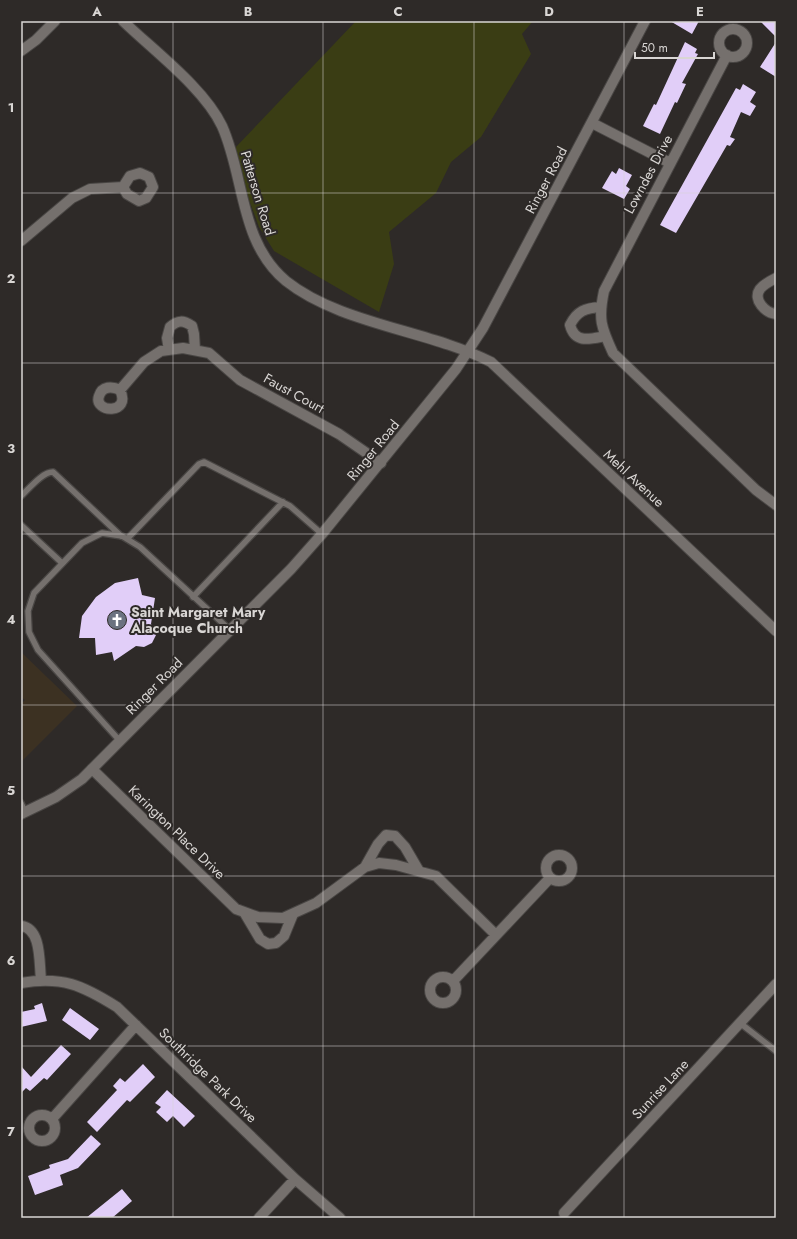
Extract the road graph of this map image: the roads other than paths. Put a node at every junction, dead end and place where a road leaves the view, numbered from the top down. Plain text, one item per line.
1 (55, 21) edge
2 (123, 21) edge
3 (645, 21) edge
4 (21, 51) edge
5 (726, 55) dead end
6 (592, 123) junction
7 (670, 163) junction
8 (123, 187) dead end
9 (21, 241) edge
10 (776, 278) edge
11 (601, 307) junction
12 (776, 314) edge
13 (605, 336) junction
14 (169, 350) junction
15 (195, 350) junction
16 (469, 351) junction
17 (120, 390) dead end
18 (381, 463) junction
19 (21, 496) edge
20 (283, 502) junction
21 (776, 505) edge
22 (21, 525) edge
23 (322, 534) junction
24 (125, 538) junction
25 (62, 563) junction
26 (192, 597) junction
27 (230, 630) junction
28 (776, 631) edge
29 (120, 741) junction
30 (92, 769) junction
31 (22, 810) edge
32 (365, 867) junction
33 (419, 871) junction
34 (550, 878) dead end
35 (244, 912) junction
36 (293, 914) junction
37 (21, 926) edge
38 (496, 935) junction
39 (41, 979) junction
40 (453, 981) dead end
41 (21, 983) edge
42 (776, 984) edge
43 (740, 1023) junction
44 (136, 1025) junction
45 (776, 1051) edge
46 (52, 1119) dead end
47 (295, 1179) junction
48 (564, 1213) dead end
49 (259, 1218) edge
50 (340, 1218) edge

1 - 4 street
2 - 16 street, Patterson Road
3 - 6 street, Ringer Road
5 - 7 street, Lowndes Drive
6 - 7 street
6 - 16 street, Ringer Road
7 - 11 street, Lowndes Drive
8 - 9 street
10 - 12 street
11 - 13 street, Lowndes Drive
11 - 13 street
13 - 21 street, Lowndes Drive
14 - 15 street, Faust Court
14 - 15 street
14 - 17 street, Faust Court
15 - 18 street, Faust Court
16 - 18 street, Ringer Road
16 - 28 street, Mehl Avenue
18 - 23 street, Ringer Road
19 - 24 lane
20 - 23 lane
20 - 24 lane
20 - 26 lane
22 - 25 lane
23 - 27 street, Ringer Road
24 - 25 lane
24 - 26 lane
25 - 29 lane
26 - 27 lane
27 - 29 street, Ringer Road
29 - 30 street, Ringer Road
30 - 31 street, Ringer Road
30 - 35 street, Karington Place Drive
32 - 33 street, Karington Place Drive
32 - 33 street, Karington Place Drive
32 - 36 street, Karington Place Drive
33 - 38 street, Karington Place Drive
34 - 38 street
35 - 36 street, Karington Place Drive
35 - 36 street, Karington Place Drive
37 - 39 street
38 - 40 street
39 - 41 street, Southridge Park Drive
39 - 44 street, Southridge Park Drive
42 - 43 street, Sunrise Lane
43 - 45 lane
43 - 48 street, Sunrise Lane
44 - 46 street
44 - 47 street, Southridge Park Drive
47 - 49 street
47 - 50 street, Southridge Park Drive

